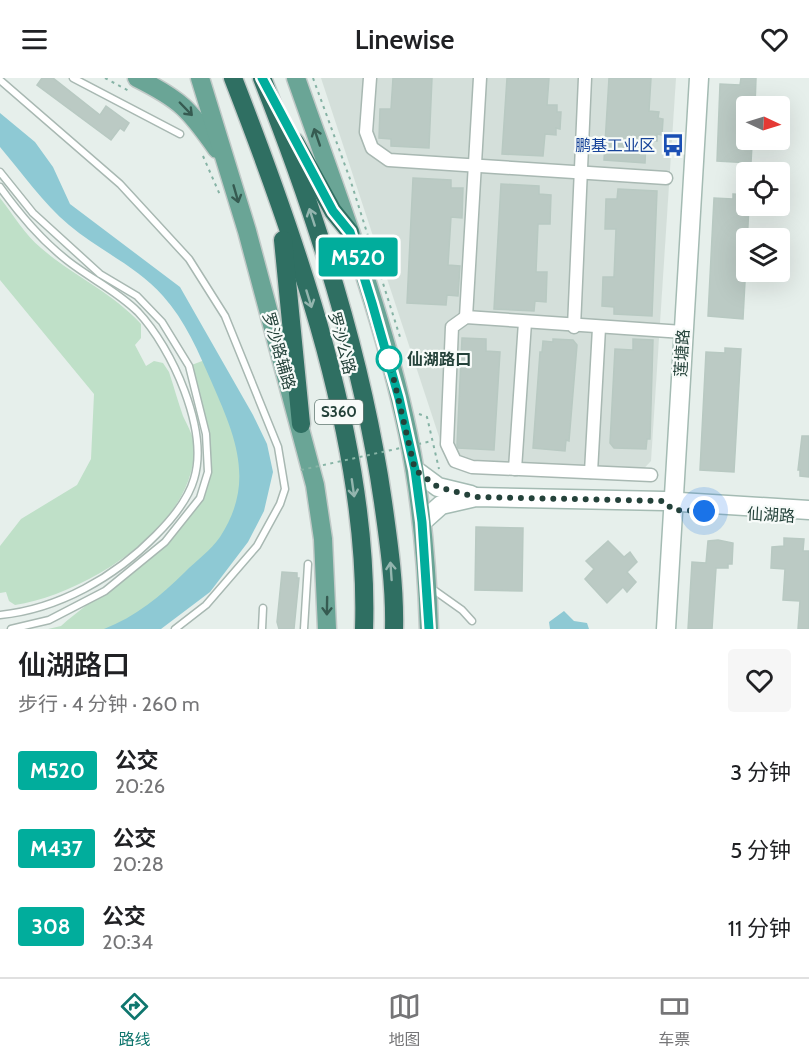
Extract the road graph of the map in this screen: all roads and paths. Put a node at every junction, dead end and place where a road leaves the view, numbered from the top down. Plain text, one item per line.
1 (73, 78) edge
2 (105, 78) edge
3 (200, 78) edge
4 (233, 78) edge
5 (296, 78) edge
6 (370, 78) edge
7 (480, 78) edge
8 (585, 78) edge
9 (689, 78) edge
10 (699, 78) edge
11 (0, 80) edge
12 (264, 84) edge
13 (135, 85) edge
14 (180, 134) dead end
15 (201, 152) dead end
16 (227, 162) junction
17 (475, 166) junction
18 (0, 172) edge
19 (581, 172) junction
20 (666, 178) dead end
21 (0, 188) edge
22 (222, 199) dead end
23 (279, 203) junction
24 (350, 232) junction
25 (466, 317) junction
26 (525, 322) junction
27 (574, 327) junction
28 (599, 328) junction
29 (679, 332) junction
30 (419, 414) dead end
31 (301, 424) junction
32 (432, 441) junction
33 (515, 469) junction
34 (301, 470) dead end
35 (415, 470) junction
36 (591, 472) junction
37 (443, 474) dead end
38 (651, 475) dead end
39 (476, 497) junction
40 (670, 505) junction
41 (809, 510) edge
42 (809, 517) edge
43 (422, 522) junction
44 (308, 564) dead end
45 (428, 586) junction
46 (263, 608) dead end
47 (0, 615) edge
48 (472, 621) dead end
49 (11, 629) edge
50 (175, 629) edge
51 (262, 629) edge
52 (304, 629) edge
53 (327, 629) edge
54 (364, 629) edge
55 (394, 629) edge
56 (429, 629) edge
57 (657, 629) edge
58 (666, 629) edge

1 - 14 lane
2 - 13 path
3 - 16 main road, 罗沙路辅路
4 - 23 highway, 罗沙公路 / S360
24 -> 5 main road
6 - 17 street
7 - 17 street
8 - 19 street
9 - 29 street, 莲塘路
10 - 29 street, 莲塘路
11 - 50 lane
12 - 24 highway
55 -> 12 highway, 罗沙公路 / S360
13 -> 16 main road
15 - 22 path
16 -> 31 main road, 罗沙路辅路
17 - 19 street
17 - 25 street
18 - 49 lane
19 - 20 street
19 - 27 street
21 - 47 lane
23 - 31 highway
23 -> 54 highway, 罗沙公路 / S360
24 - 35 main road
25 - 26 street
25 - 33 street
26 - 27 street
26 - 33 street
27 - 28 street
28 - 29 street
28 - 36 street
29 - 40 street, 莲塘路
30 - 32 path
31 -> 53 main road, 罗沙路辅路
32 - 34 path, bridge
32 - 37 path
33 - 36 street
35 - 39 street
35 - 43 main road
36 - 38 street
39 - 40 street, 仙湖路
39 - 43 street
40 - 41 street, 仙湖路
40 - 42 street, 仙湖路
40 - 57 street, 莲塘路
40 - 58 street, 莲塘路
43 - 45 main road
44 - 52 lane
45 - 48 lane
45 - 56 main road
46 - 51 lane

